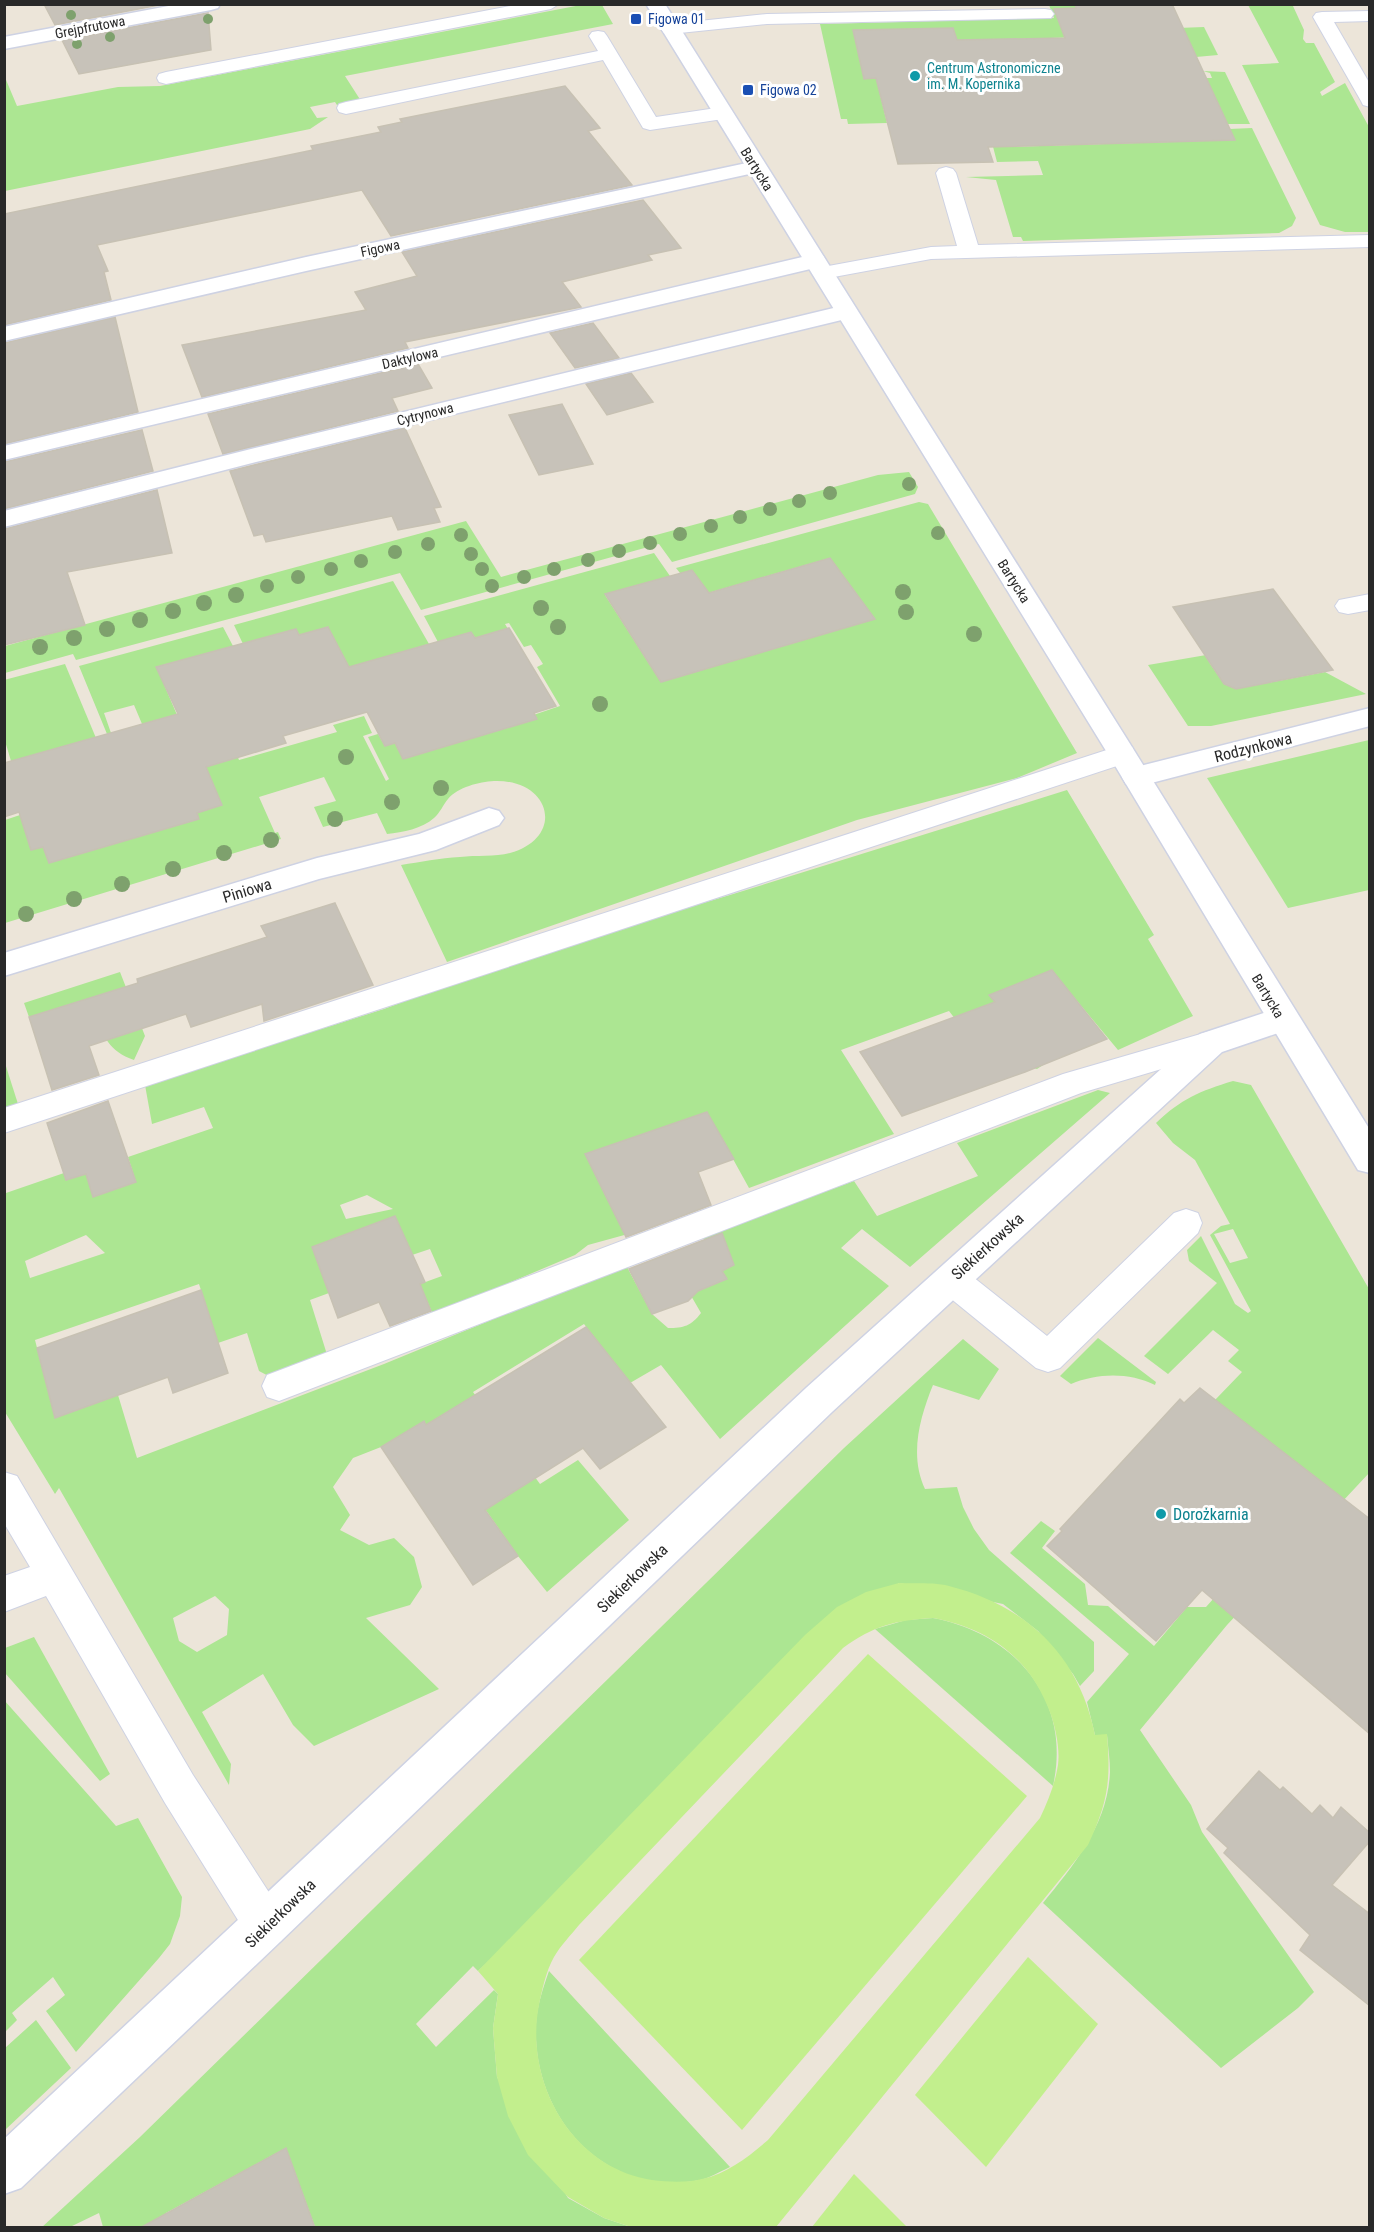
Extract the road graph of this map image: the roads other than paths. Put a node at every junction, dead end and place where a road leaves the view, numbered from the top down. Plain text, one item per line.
1 (210, 4) edge
2 (550, 4) edge
3 (655, 4) edge
4 (1045, 14) dead end
5 (1370, 15) edge
6 (670, 29) junction
7 (597, 35) dead end
8 (4, 43) edge
9 (608, 54) junction
10 (166, 78) dead end
11 (1370, 101) edge
12 (346, 108) dead end
13 (723, 113) junction
14 (756, 167) junction
15 (946, 173) dead end
16 (1370, 241) edge
17 (969, 251) junction
18 (819, 267) junction
19 (846, 312) junction
20 (4, 334) edge
21 (4, 453) edge
22 (4, 519) edge
23 (1370, 717) edge
24 (1129, 765) junction
25 (489, 818) dead end
26 (4, 965) edge
27 (1282, 1019) junction
28 (1212, 1043) junction
29 (4, 1121) edge
30 (1370, 1160) edge
31 (1186, 1223) dead end
32 (951, 1280) junction
33 (279, 1386) dead end
34 (4, 1488) edge
35 (55, 1575) junction
36 (4, 1594) edge
37 (266, 1926) junction
38 (4, 2171) edge

1 - 8 street, Grejpfrutowa
2 - 10 lane
3 - 6 street, Bartycka
4 - 6 lane
5 - 11 lane
6 - 13 street, Bartycka
7 - 9 lane
9 - 12 lane
9 - 13 lane
13 - 14 street, Bartycka
14 - 18 street, Bartycka
14 - 20 street, Figowa
15 - 17 lane
16 - 17 lane
17 - 18 lane
18 - 19 street, Bartycka
18 - 21 street, Daktylowa
19 - 22 street, Cytrynowa
19 - 24 street, Bartycka
23 - 24 street, Rodzynkowa
24 - 27 street, Bartycka
24 - 29 lane
25 - 26 street, Piniowa
27 - 28 street, Siekierkowska
27 - 30 street, Bartycka
28 - 32 street, Siekierkowska
28 - 33 lane
31 - 32 lane
32 - 37 street, Siekierkowska
34 - 35 lane
35 - 36 lane
35 - 37 lane
37 - 38 street, Siekierkowska

